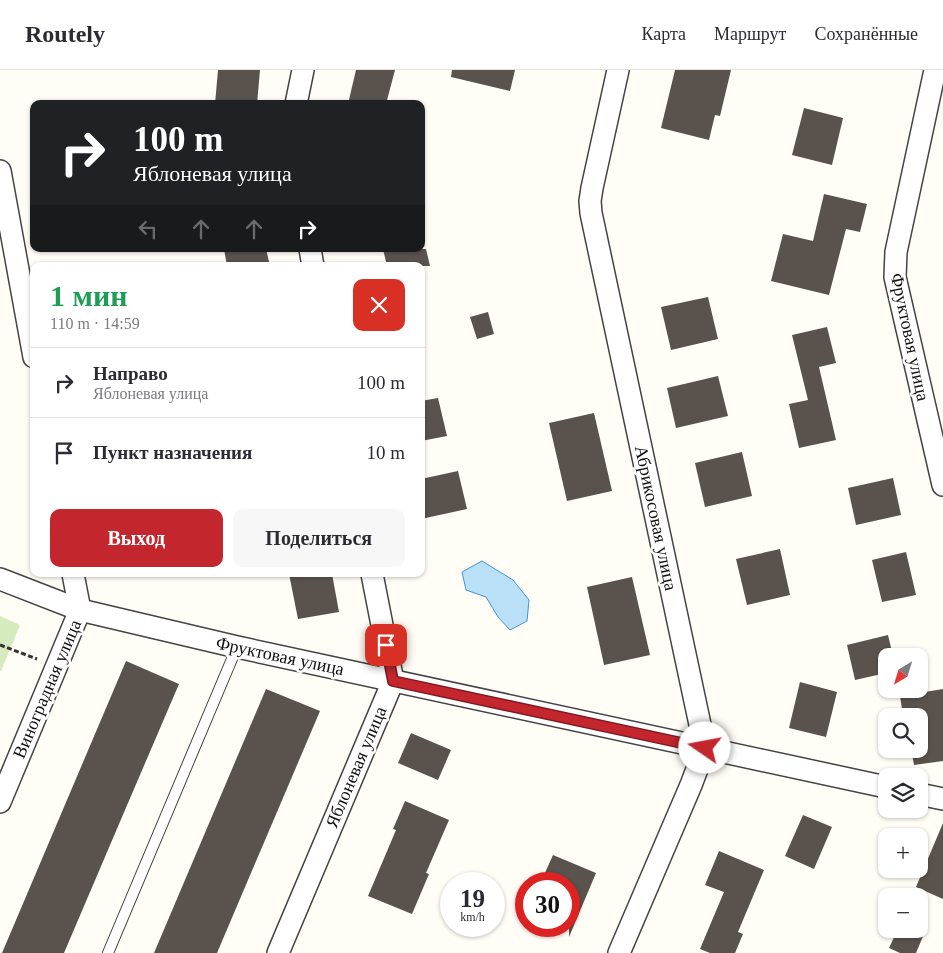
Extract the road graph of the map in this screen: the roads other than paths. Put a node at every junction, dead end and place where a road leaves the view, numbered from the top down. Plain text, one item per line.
1 (304, 70) edge
2 (618, 70) edge
3 (935, 70) edge
4 (297, 100) edge
5 (0, 171) edge
6 (30, 335) edge
7 (943, 486) edge
8 (74, 577) edge
9 (373, 577) edge
10 (0, 579) edge
11 (80, 610) junction
12 (237, 647) junction
13 (393, 681) junction
14 (705, 748) junction
15 (878, 785) edge
16 (928, 796) edge
17 (943, 799) edge
18 (0, 802) edge
19 (108, 953) edge
20 (278, 953) edge
21 (619, 953) edge

1 - 4 street
2 - 14 street, Абрикосовая улица
3 - 7 street, Фруктовая улица
5 - 6 street
8 - 11 street, Виноградная улица
9 - 13 street
10 - 11 street, Фруктовая улица
11 - 12 street, Фруктовая улица
11 - 18 street, Виноградная улица
12 - 13 street, Фруктовая улица
12 - 19 lane
13 - 14 street, Фруктовая улица
13 - 20 street, Яблоневая улица
14 - 15 street, Фруктовая улица
14 - 21 street
16 - 17 street

